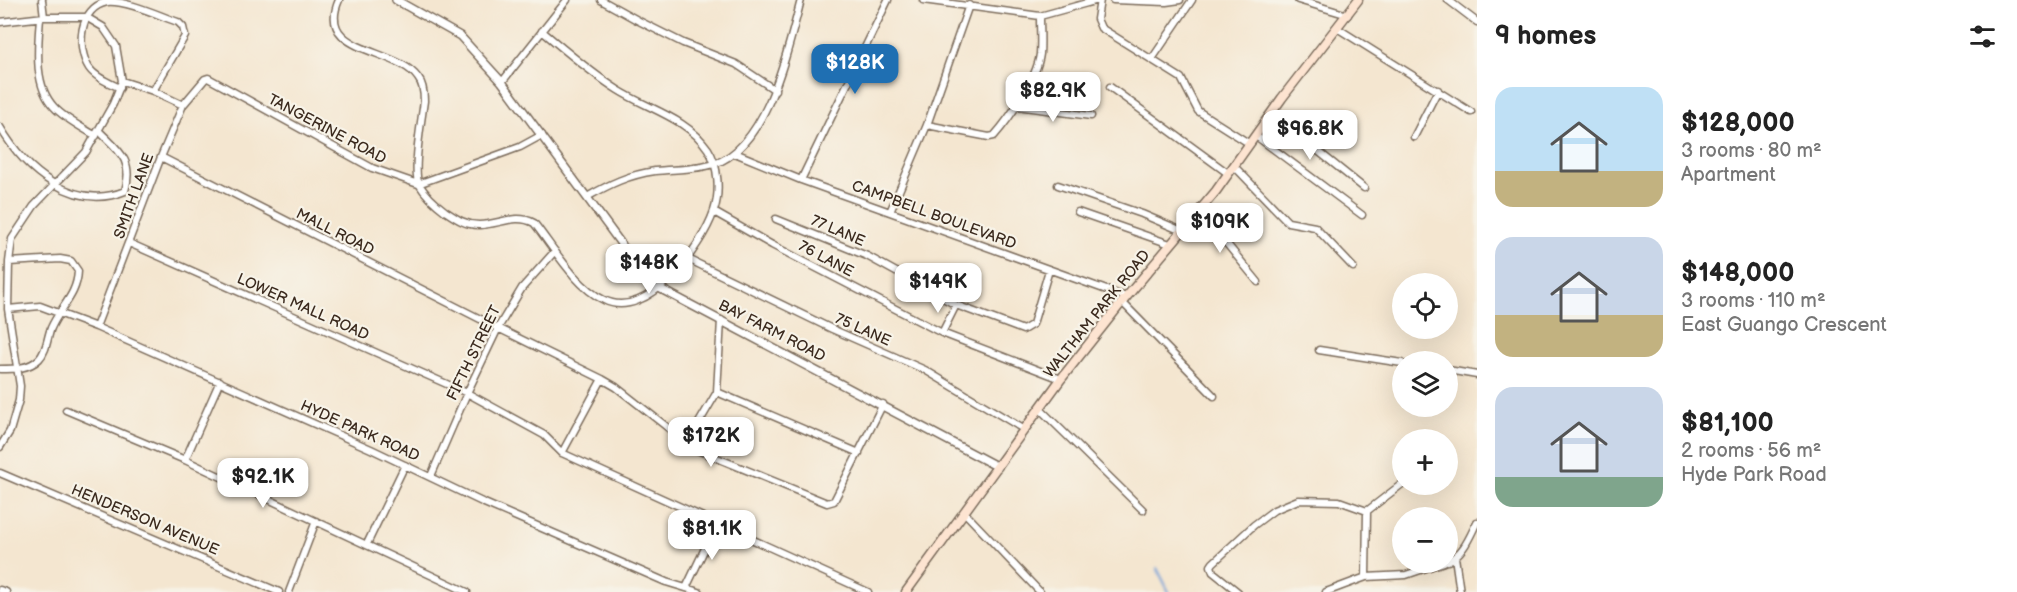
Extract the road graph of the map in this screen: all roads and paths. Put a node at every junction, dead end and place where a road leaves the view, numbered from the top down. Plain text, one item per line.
1 (42, 0) edge
2 (339, 0) edge
3 (396, 0) edge
4 (567, 0) edge
5 (601, 0) edge
6 (801, 0) edge
7 (888, 0) edge
8 (923, 0) edge
9 (1099, 0) edge
10 (1113, 0) edge
11 (1180, 0) edge
12 (1192, 0) edge
13 (1297, 0) edge
14 (1358, 0) edge
15 (1448, 0) edge
16 (969, 5) junction
17 (1348, 15) junction
18 (1040, 16) junction
19 (42, 17) junction
20 (86, 17) junction
21 (0, 22) edge
22 (1477, 22) edge
23 (1337, 28) junction
24 (542, 31) junction
25 (1152, 59) junction
26 (205, 79) joint
27 (122, 81) junction
28 (502, 82) junction
29 (1110, 87) dead end
30 (120, 88) junction
31 (775, 90) junction
32 (1438, 90) junction
33 (153, 91) junction
34 (183, 105) junction
35 (1017, 106) junction
36 (1471, 112) dead end
37 (1272, 114) junction
38 (1091, 116) dead end
39 (927, 124) junction
40 (0, 127) edge
41 (97, 134) junction
42 (542, 135) junction
43 (1414, 137) dead end
44 (1253, 140) junction
45 (735, 153) junction
46 (161, 157) junction
47 (714, 164) junction
48 (1232, 170) junction
49 (801, 180) junction
50 (418, 184) junction
51 (54, 185) junction
52 (1058, 185) dead end
53 (1364, 188) dead end
54 (587, 197) junction
55 (1200, 211) junction
56 (714, 212) junction
57 (890, 212) junction
58 (1078, 212) dead end
59 (1362, 215) dead end
60 (776, 219) dead end
61 (1182, 231) junction
62 (129, 243) junction
63 (1170, 244) junction
64 (555, 251) junction
65 (686, 258) junction
66 (9, 262) junction
67 (1353, 267) dead end
68 (1049, 270) junction
69 (1258, 282) dead end
70 (660, 288) junction
71 (1124, 300) junction
72 (956, 305) junction
73 (8, 309) junction
74 (59, 313) junction
75 (721, 320) junction
76 (96, 327) junction
77 (498, 328) junction
78 (942, 333) junction
79 (1319, 350) dead end
80 (1392, 361) edge
81 (0, 369) edge
82 (16, 370) junction
83 (1458, 372) edge
84 (1477, 375) edge
85 (602, 379) junction
86 (1061, 379) junction
87 (220, 381) junction
88 (717, 392) junction
89 (467, 393) junction
90 (1214, 396) dead end
91 (883, 404) junction
92 (1040, 409) junction
93 (66, 410) dead end
94 (1025, 430) junction
95 (687, 442) junction
96 (0, 447) edge
97 (562, 453) junction
98 (859, 453) junction
99 (185, 460) junction
100 (405, 465) junction
101 (998, 466) junction
102 (0, 472) edge
103 (431, 476) junction
104 (1392, 491) edge
105 (1143, 510) dead end
106 (1367, 511) junction
107 (964, 512) junction
108 (316, 521) junction
109 (1477, 522) edge
110 (717, 523) junction
111 (367, 544) junction
112 (1458, 554) edge
113 (1412, 573) edge
114 (1457, 573) edge
115 (1366, 577) junction
116 (686, 588) junction
117 (0, 590) edge
118 (6, 592) edge
119 (279, 592) edge
120 (289, 592) edge
121 (467, 592) edge
122 (699, 592) edge
123 (868, 592) edge
124 (906, 592) edge
125 (1040, 592) edge
126 (1238, 592) edge
127 (1326, 592) edge
128 (1460, 592) edge

1 - 19 street
2 - 50 street
3 - 28 street, BAY FARM ROAD
4 - 24 street
5 - 31 street
6 - 31 street
7 - 49 street
8 - 16 street
9 - 18 street
9 - 25 street
10 - 11 street
12 - 25 street
13 - 17 street
14 - 17 main road, WALTHAM PARK ROAD
15 - 22 street
16 - 18 street
16 - 39 street
17 - 23 main road, WALTHAM PARK ROAD
18 - 35 street
19 - 20 street
19 - 21 street
19 - 41 street
20 - 27 street
20 - 30 street
20 - 33 street
23 - 32 street
23 - 37 main road, WALTHAM PARK ROAD
24 - 28 street
24 - 47 street
25 - 44 street
26 - 34 street, SMITH LANE
26 - 50 street, TANGERINE ROAD
27 - 30 street
27 - 33 street
28 - 42 street, BAY FARM ROAD
29 - 48 street
30 - 41 street
31 - 45 street
32 - 36 street
32 - 43 street
33 - 34 street
34 - 46 street, SMITH LANE
35 - 38 street
35 - 39 street
37 - 44 main road, WALTHAM PARK ROAD
37 - 53 street
39 - 57 street
40 - 51 street
41 - 51 street
41 - 51 street
42 - 50 street
42 - 54 street, BAY FARM ROAD
44 - 48 main road, WALTHAM PARK ROAD
44 - 59 street
45 - 47 street
45 - 49 street, CAMPBELL BOULEVARD
46 - 62 street, SMITH LANE
46 - 77 street, MALL ROAD
47 - 54 street
47 - 56 street
48 - 55 main road, WALTHAM PARK ROAD
48 - 67 street
49 - 57 street, CAMPBELL BOULEVARD
50 - 64 street
51 - 66 street
52 - 61 street
54 - 70 street, BAY FARM ROAD
55 - 61 main road, WALTHAM PARK ROAD
55 - 69 street
56 - 65 street
56 - 78 street, 76 LANE
57 - 68 street, CAMPBELL BOULEVARD
58 - 63 street
60 - 72 street, 77 LANE
61 - 63 main road, WALTHAM PARK ROAD
62 - 76 street, SMITH LANE
62 - 89 street, LOWER MALL ROAD
63 - 71 main road, WALTHAM PARK ROAD
64 - 70 street
64 - 77 street, FIFTH STREET
65 - 70 street
65 - 94 street, 75 LANE
66 - 73 street
66 - 74 street
68 - 71 street, CAMPBELL BOULEVARD
68 - 72 street, 77 LANE
70 - 75 street, BAY FARM ROAD
71 - 86 main road, WALTHAM PARK ROAD
71 - 90 street
72 - 78 street
73 - 74 street, HYDE PARK ROAD
73 - 82 street
74 - 76 street, HYDE PARK ROAD
74 - 82 street
75 - 88 street
75 - 91 street, BAY FARM ROAD
76 - 87 street, HYDE PARK ROAD
77 - 85 street, MALL ROAD
77 - 89 street, FIFTH STREET
78 - 86 street, 76 LANE
79 - 80 street
81 - 82 street
82 - 96 street
83 - 84 street
85 - 95 street, MALL ROAD
85 - 97 street
86 - 92 main road, WALTHAM PARK ROAD
87 - 99 street
87 - 100 street, HYDE PARK ROAD
88 - 95 street
88 - 98 street
89 - 97 street, LOWER MALL ROAD
89 - 103 street, FIFTH STREET
91 - 98 street, MALL ROAD
91 - 101 street, BAY FARM ROAD
92 - 94 main road, WALTHAM PARK ROAD
92 - 105 street
93 - 99 street
94 - 101 main road, WALTHAM PARK ROAD
95 - 98 street, MALL ROAD
97 - 110 street, LOWER MALL ROAD
99 - 108 street
100 - 103 street, HYDE PARK ROAD
100 - 111 street
101 - 107 main road, WALTHAM PARK ROAD
102 - 119 street, HENDERSON AVENUE
103 - 116 street, HYDE PARK ROAD
104 - 106 street
106 - 115 street
106 - 126 street
107 - 124 main road, WALTHAM PARK ROAD
107 - 125 street
108 - 111 street
108 - 120 street
109 - 112 street
110 - 116 street
110 - 123 street, LOWER MALL ROAD
111 - 121 street
113 - 115 street
114 - 128 street
115 - 127 street
116 - 122 street, HYDE PARK ROAD
117 - 118 street

